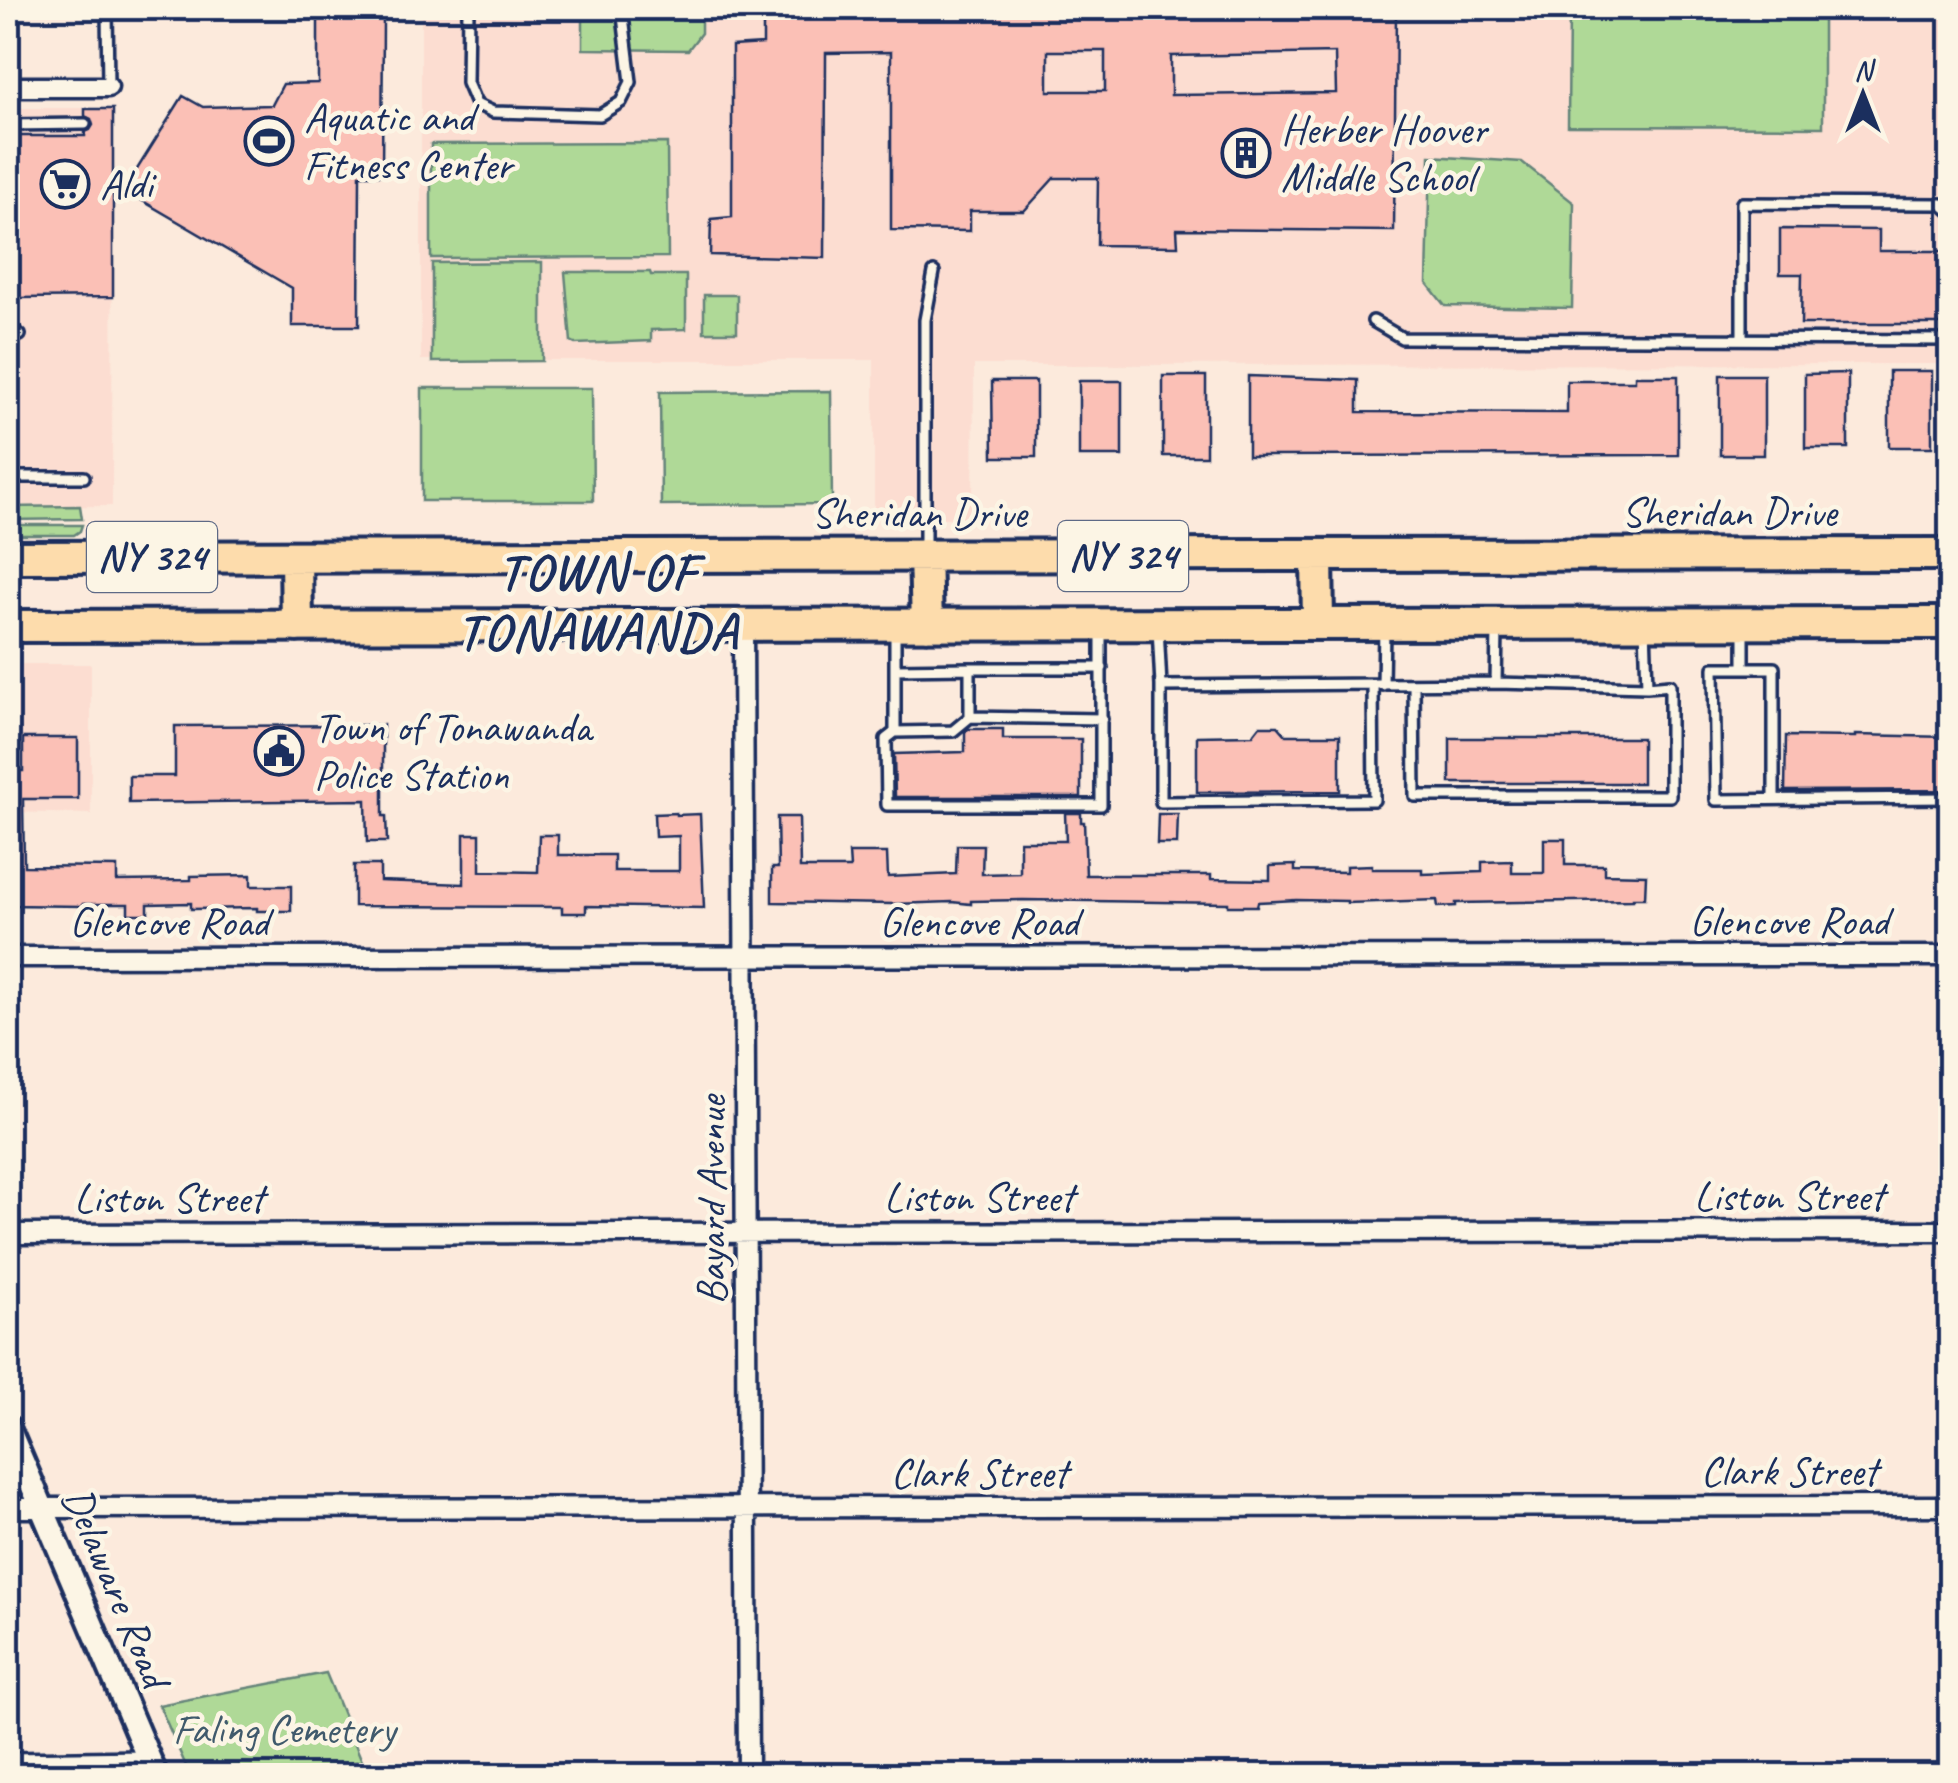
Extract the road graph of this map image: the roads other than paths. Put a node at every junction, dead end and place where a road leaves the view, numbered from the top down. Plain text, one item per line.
1 (108, 8) edge
2 (468, 8) edge
3 (622, 8) edge
4 (8, 87) edge
5 (108, 87) joint
6 (85, 124) dead end
7 (8, 125) edge
8 (1950, 211) edge
9 (934, 272) dead end
10 (1373, 321) dead end
11 (8, 326) edge
12 (20, 335) dead end
13 (1742, 339) junction
14 (1950, 340) edge
15 (8, 477) edge
16 (84, 477) dead end
17 (1950, 554) edge
18 (925, 555) junction
19 (1317, 555) junction
20 (8, 557) edge
21 (296, 557) junction
22 (1744, 623) junction
23 (1950, 623) edge
24 (1101, 624) junction
25 (1158, 624) junction
26 (1318, 624) junction
27 (1384, 624) junction
28 (1497, 624) junction
29 (1645, 624) junction
30 (743, 625) junction
31 (894, 625) junction
32 (927, 625) junction
33 (8, 626) edge
34 (297, 626) junction
35 (970, 668) junction
36 (1102, 668) junction
37 (1744, 668) junction
38 (895, 669) junction
39 (1496, 684) junction
40 (1414, 685) junction
41 (1161, 686) junction
42 (1378, 686) junction
43 (1647, 686) junction
44 (970, 718) junction
45 (1102, 719) junction
46 (895, 732) junction
47 (1950, 798) edge
48 (1774, 799) junction
49 (1950, 956) edge
50 (8, 957) edge
51 (745, 958) junction
52 (1950, 1231) edge
53 (746, 1233) junction
54 (8, 1234) edge
55 (8, 1428) edge
56 (1950, 1506) edge
57 (8, 1508) edge
58 (42, 1508) junction
59 (746, 1508) junction
60 (8, 1758) edge
61 (152, 1766) edge
62 (748, 1776) edge

1 - 5 lane
2 - 3 lane
4 - 5 street
6 - 7 lane
8 - 13 lane
9 - 18 lane
10 - 13 lane
11 - 12 lane
13 - 14 lane
15 - 16 lane
17 - 19 main road, Sheridan Drive / NY 324
18 - 19 main road, Sheridan Drive / NY 324
18 - 21 main road, Sheridan Drive / NY 324
18 - 32 main road
19 - 26 main road
20 - 21 main road, Sheridan Drive / NY 324
21 - 34 main road
22 - 23 main road, NY 324
22 - 29 main road, NY 324
22 - 37 lane
24 - 25 main road, NY 324
24 - 32 main road, NY 324
24 - 36 lane
25 - 26 main road, NY 324
25 - 41 lane
26 - 27 main road, NY 324
27 - 28 main road, NY 324
27 - 42 lane
28 - 29 main road, NY 324
28 - 39 lane
29 - 43 lane
30 - 31 main road, NY 324
30 - 34 main road, NY 324
30 - 51 street, Bayard Avenue
31 - 32 main road, NY 324
31 - 38 lane
33 - 34 main road, NY 324
35 - 36 lane
35 - 38 lane
35 - 44 lane
36 - 45 lane
37 - 48 lane
37 - 48 lane
38 - 46 lane
39 - 40 lane
39 - 43 lane
40 - 42 lane
40 - 43 lane
41 - 42 lane
41 - 42 lane
44 - 45 lane
44 - 46 lane
45 - 46 lane
47 - 48 lane
49 - 51 street, Glencove Road
50 - 51 street, Glencove Road
51 - 53 street, Bayard Avenue
52 - 53 street, Liston Street
53 - 54 street, Liston Street
53 - 59 street, Bayard Avenue
55 - 58 street, Delaware Road
56 - 59 street, Clark Street
57 - 58 street, Clark Street
58 - 59 street, Clark Street
58 - 61 street, Delaware Road
59 - 62 street, Bayard Avenue
60 - 61 lane

